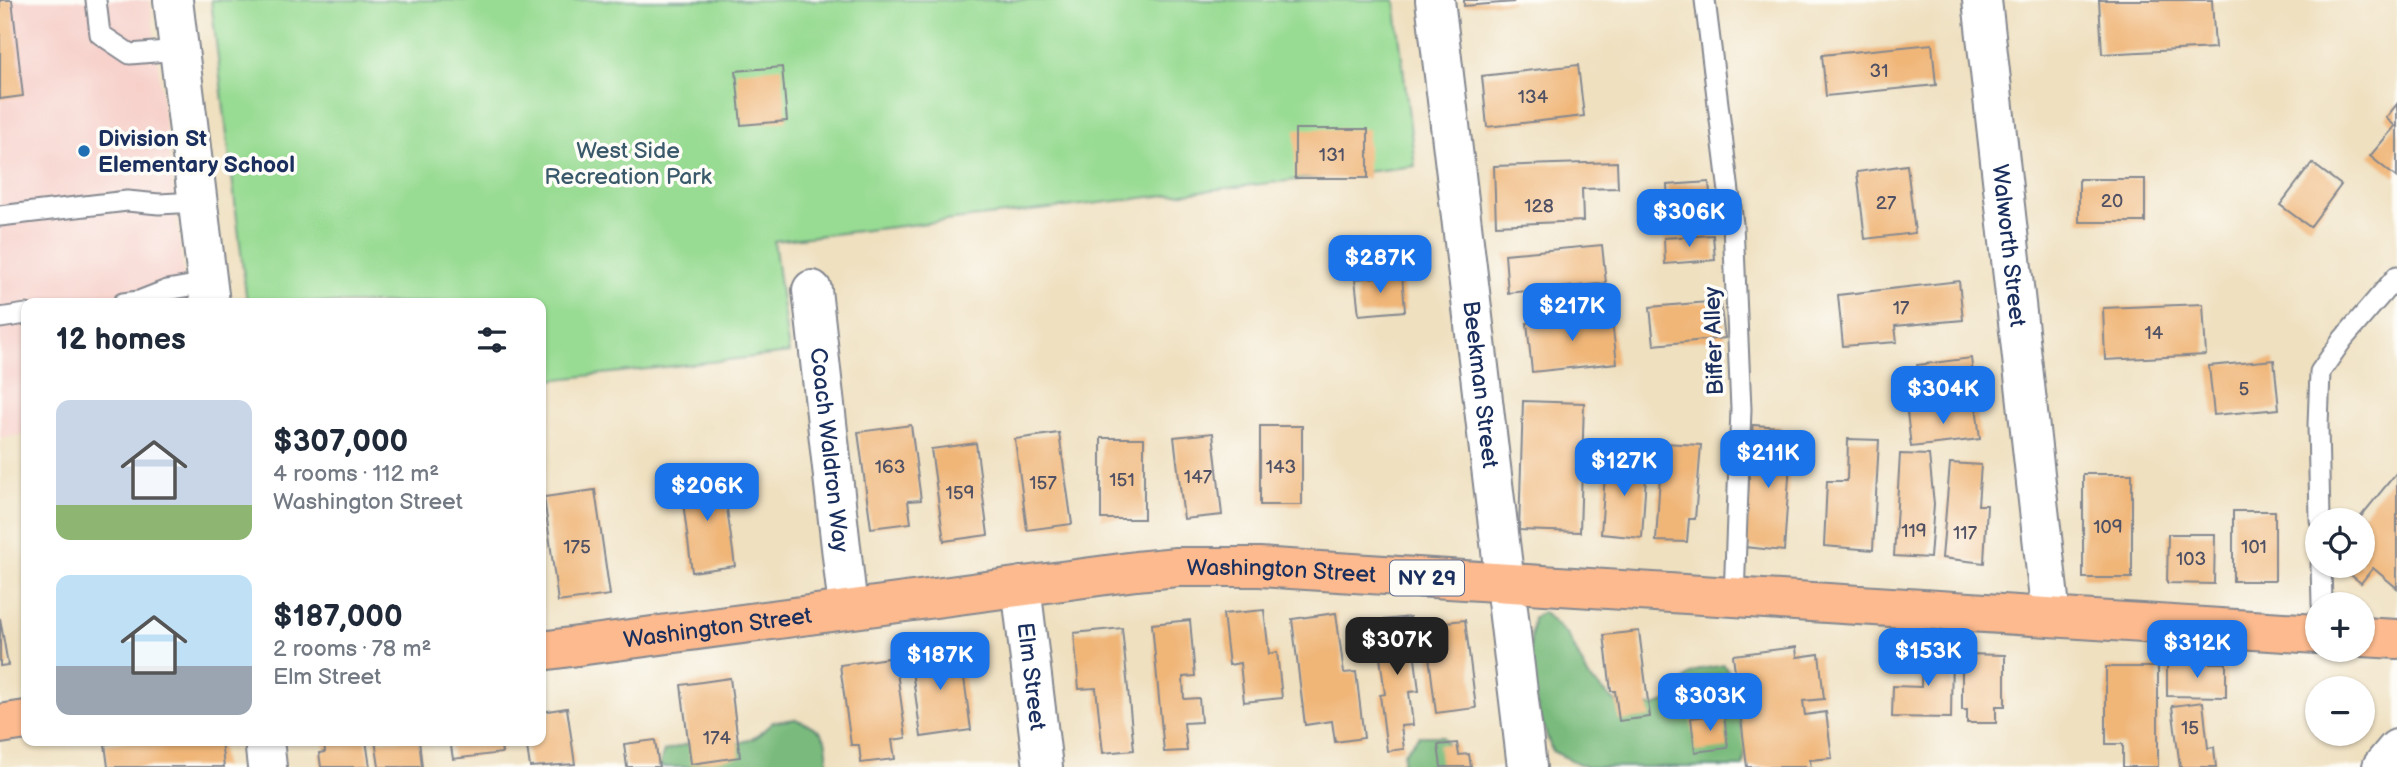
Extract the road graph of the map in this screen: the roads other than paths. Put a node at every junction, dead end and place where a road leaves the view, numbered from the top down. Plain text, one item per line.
1 (96, 0) edge
2 (173, 0) edge
3 (1435, 0) edge
4 (1705, 0) edge
5 (1982, 0) edge
6 (179, 50) junction
7 (197, 202) junction
8 (0, 216) edge
9 (2397, 276) edge
10 (812, 290) dead end
11 (209, 293) edge
12 (147, 298) edge
13 (21, 315) edge
14 (0, 318) edge
15 (2320, 508) edge
16 (1506, 583) junction
17 (1021, 586) junction
18 (1734, 597) junction
19 (848, 609) junction
20 (2051, 617) junction
21 (2305, 633) edge
22 (2375, 638) edge
23 (2397, 639) edge
24 (546, 650) edge
25 (21, 721) edge
26 (0, 724) edge
27 (265, 746) edge
28 (2397, 749) edge
29 (268, 767) edge
30 (1043, 767) edge
31 (1527, 767) edge
32 (2382, 767) edge

1 - 6 lane
2 - 6 street
3 - 16 street, Beekman Street
4 - 18 lane, Biffer Alley
5 - 20 street, Walworth Street
6 - 7 street
7 - 8 lane
7 - 11 street
9 - 15 lane
10 - 19 street, Coach Waldron Way
11 - 12 lane
13 - 14 lane
16 - 17 highway, Washington Street / NY 29
16 - 18 highway, Washington Street / NY 29
16 - 31 street, Beekman Street
17 - 19 highway, Washington Street / NY 29
17 - 30 street, Elm Street
18 - 20 highway, Washington Street / NY 29
19 - 24 highway, Washington Street / NY 29
20 - 21 highway, Washington Street / NY 29
22 - 23 highway
25 - 26 highway
27 - 29 street
28 - 32 street

